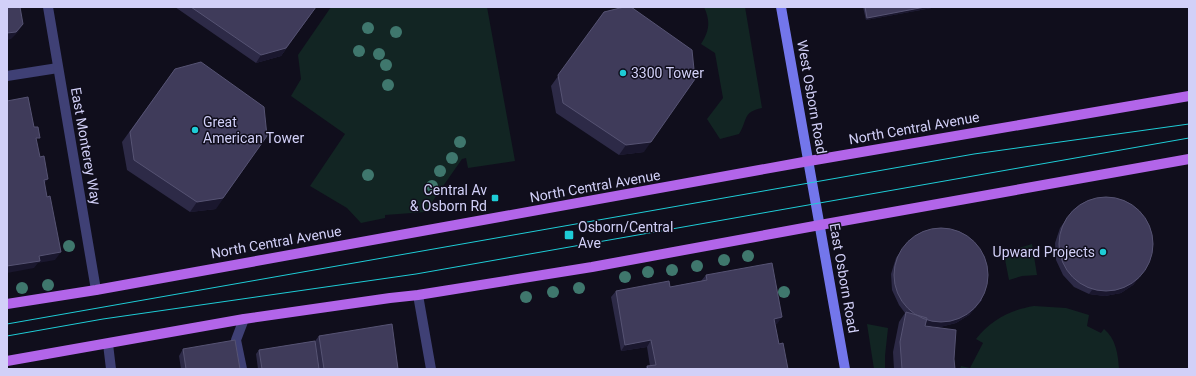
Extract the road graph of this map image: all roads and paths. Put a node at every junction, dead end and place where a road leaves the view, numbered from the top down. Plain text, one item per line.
1 (48, 7) edge
2 (781, 7) edge
3 (58, 68) junction
4 (7, 76) edge
5 (1189, 96) edge
6 (1189, 159) edge
7 (809, 161) junction
8 (814, 192) joint
9 (820, 225) junction
10 (96, 290) junction
11 (418, 296) junction
12 (7, 304) edge
13 (244, 319) junction
14 (108, 344) junction
15 (7, 361) edge
16 (111, 369) edge
17 (242, 369) edge
18 (431, 369) edge
19 (845, 369) edge

1 - 3 street, East Monterey Way
2 - 7 main road, West Osborn Road
3 - 4 street
3 - 10 street, East Monterey Way
5 - 7 main road, North Central Avenue
6 - 9 main road
7 - 8 main road, West Osborn Road
7 - 10 main road, North Central Avenue
8 - 9 main road, East Osborn Road
9 - 11 main road
9 - 19 main road, East Osborn Road
10 - 12 main road, North Central Avenue
11 - 13 main road
11 - 18 street
13 - 14 main road
13 - 17 street
14 - 15 main road
14 - 16 street

